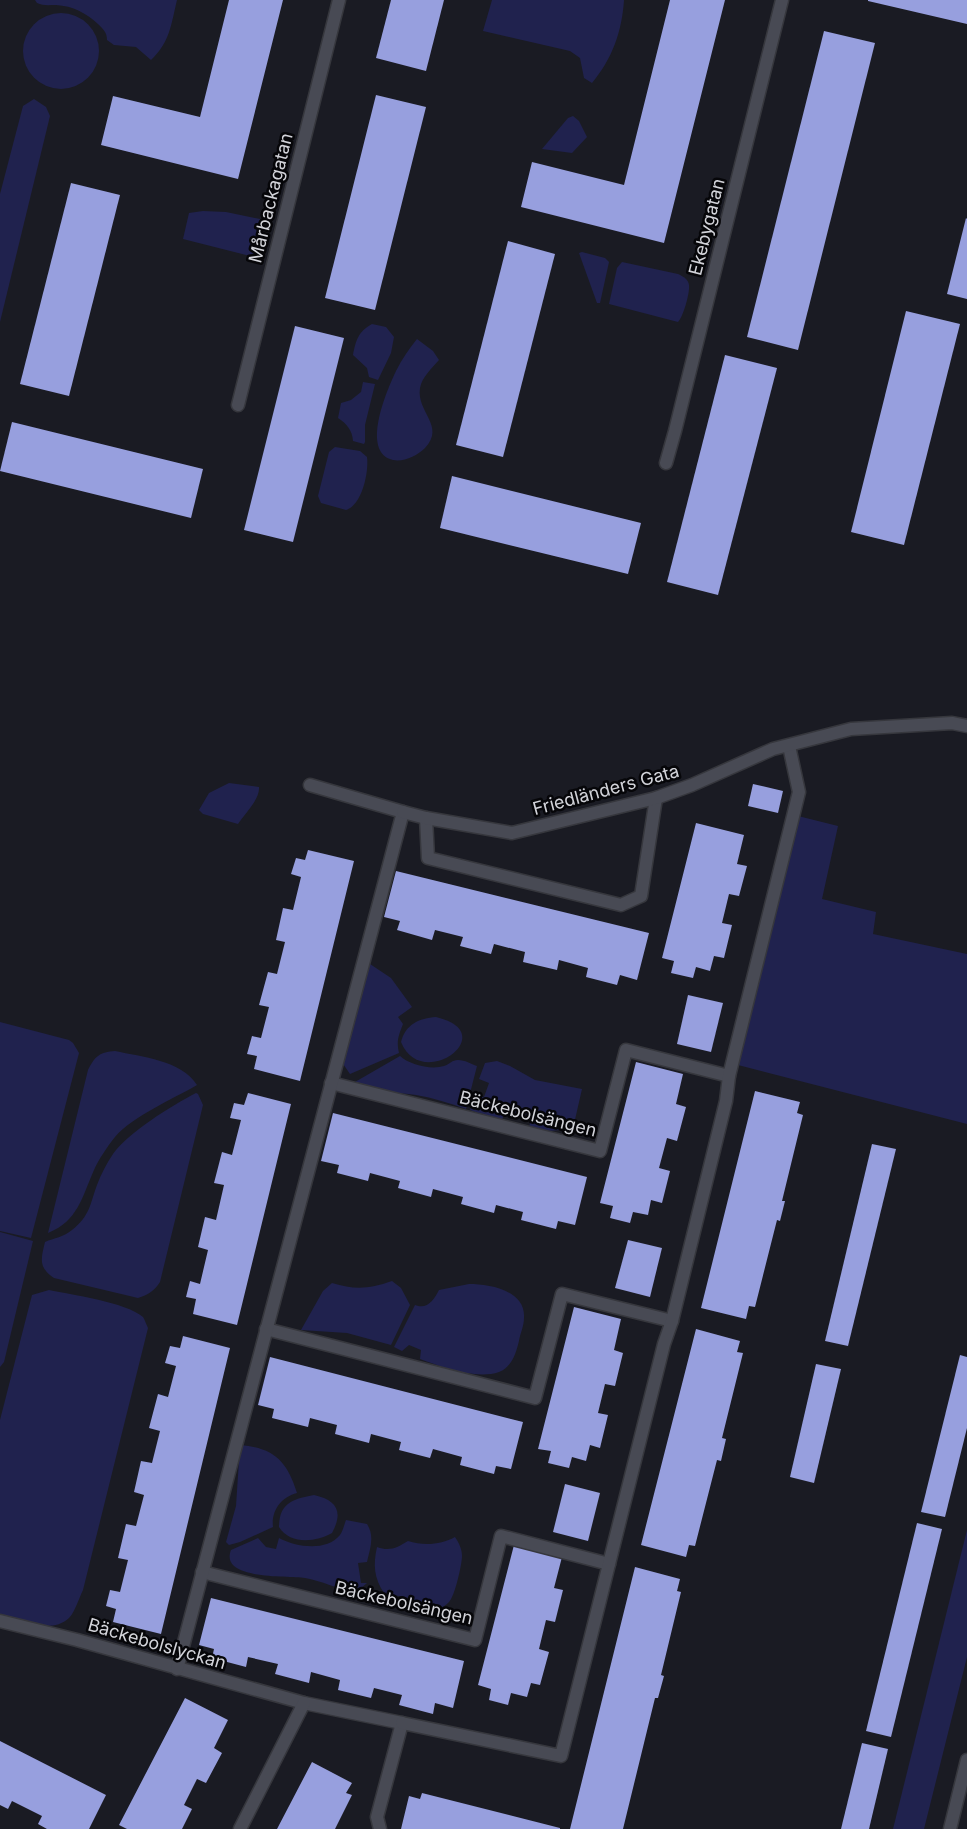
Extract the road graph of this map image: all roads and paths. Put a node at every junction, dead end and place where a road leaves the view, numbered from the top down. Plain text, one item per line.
1 (339, 0) edge
2 (782, 0) edge
3 (238, 405) dead end
4 (666, 463) dead end
5 (967, 726) edge
6 (789, 746) junction
7 (310, 785) dead end
8 (656, 798) junction
9 (403, 812) junction
10 (426, 818) junction
11 (729, 1076) junction
12 (331, 1083) junction
13 (672, 1321) junction
14 (266, 1330) junction
15 (609, 1564) junction
16 (202, 1572) junction
17 (0, 1621) edge
18 (177, 1669) junction
19 (304, 1703) junction
20 (402, 1723) junction
21 (967, 1760) edge
22 (240, 1829) edge
23 (380, 1829) edge
24 (950, 1829) edge

1 - 3 street, Mårbackagatan
2 - 4 street, Ekebygatan
5 - 6 street, Friedländers Gata
6 - 8 street, Friedländers Gata
6 - 11 street
7 - 9 street, Friedländers Gata
8 - 10 street, Friedländers Gata
8 - 10 street
9 - 10 street, Friedländers Gata
9 - 12 street
11 - 12 street, Bäckebolsängen
11 - 13 street
12 - 14 street
13 - 14 street
13 - 15 street
14 - 16 street
15 - 16 street, Bäckebolsängen
15 - 20 street
16 - 18 street
17 - 18 street, Bäckebolslyckan
18 - 19 street, Bäckebolslyckan
19 - 20 street, Bäckebolslyckan
19 - 22 street
20 - 23 street
21 - 24 street

